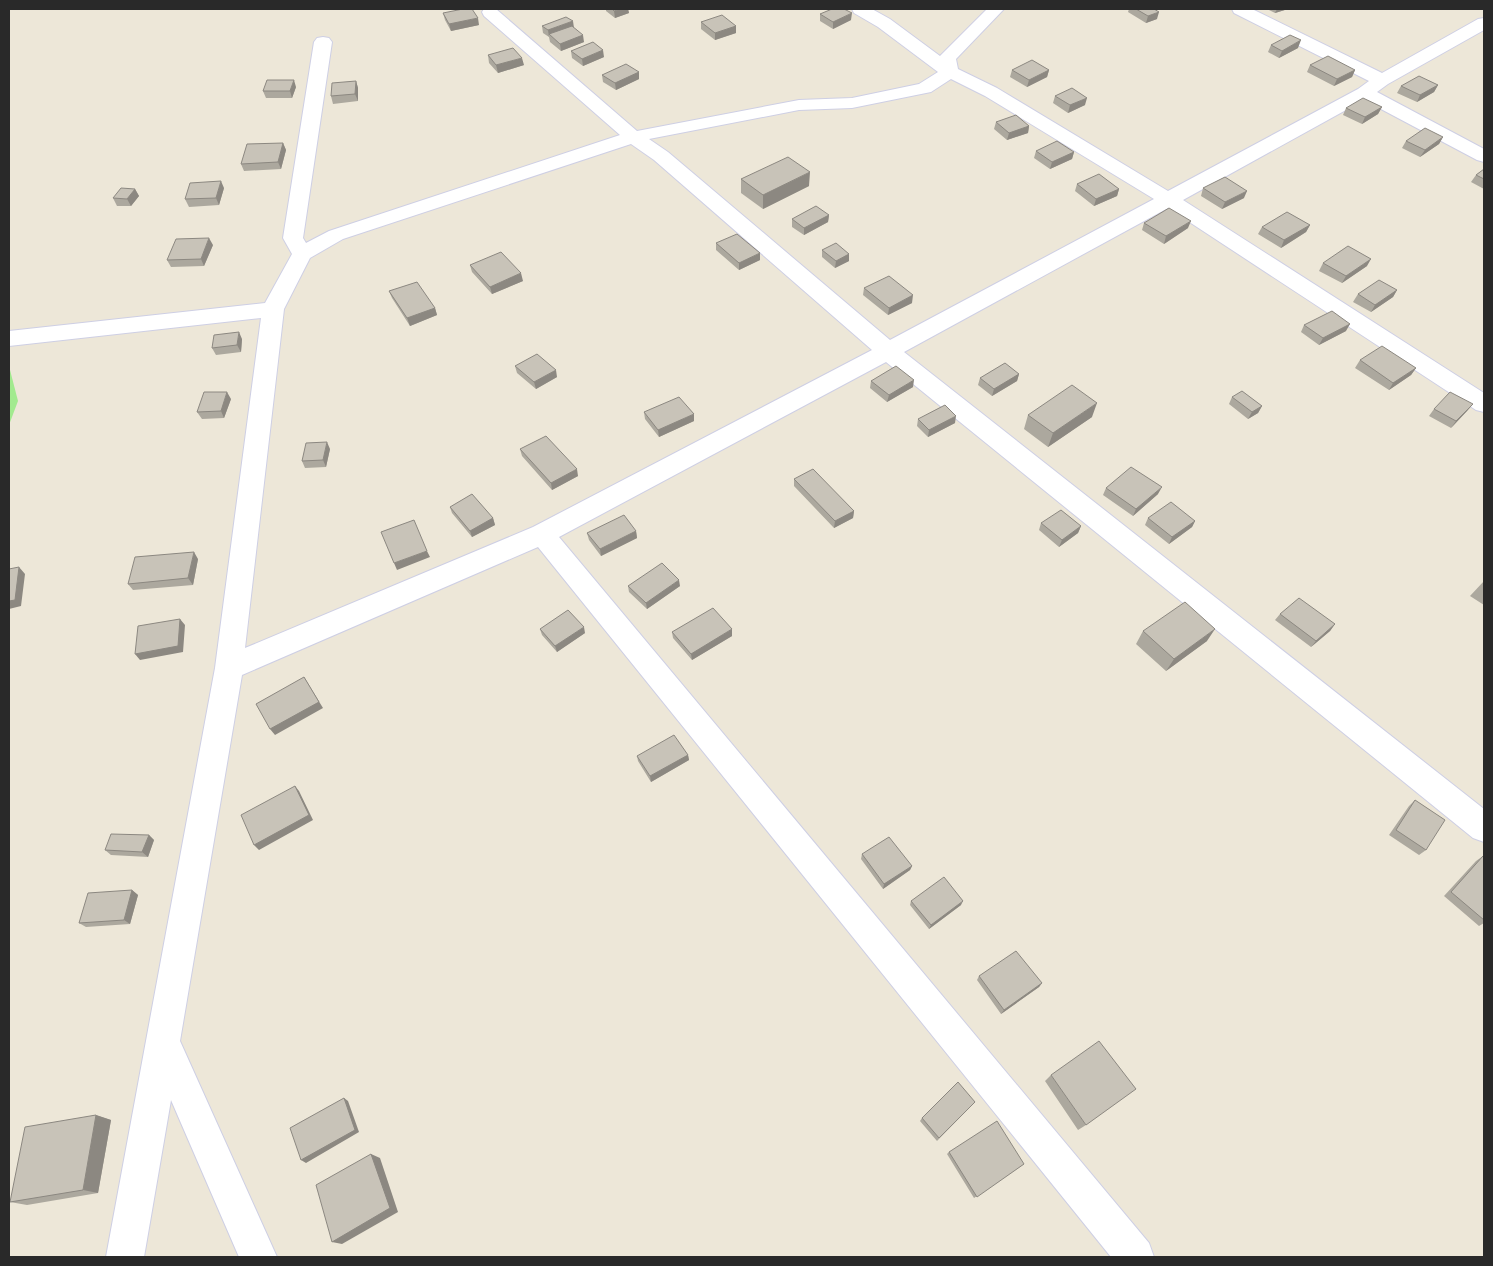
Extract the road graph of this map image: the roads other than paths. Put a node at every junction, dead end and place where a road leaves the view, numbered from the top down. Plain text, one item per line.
1 (860, 9) edge
2 (996, 9) edge
3 (1240, 9) edge
4 (490, 12) dead end
5 (1484, 23) edge
6 (323, 42) dead end
7 (950, 72) junction
8 (1373, 86) junction
9 (633, 137) junction
10 (1484, 156) edge
11 (1168, 199) junction
12 (302, 254) junction
13 (273, 309) junction
14 (9, 338) edge
15 (888, 351) junction
16 (1484, 404) edge
17 (542, 534) junction
18 (229, 668) junction
19 (1484, 828) edge
20 (162, 1040) junction
21 (125, 1257) edge
22 (258, 1257) edge
23 (1135, 1257) edge

1 - 7 lane
2 - 7 lane
3 - 8 lane
4 - 9 lane
5 - 8 lane
6 - 12 lane
7 - 9 lane
7 - 11 lane
8 - 10 lane
8 - 11 lane
9 - 12 lane
9 - 15 lane
11 - 15 lane
11 - 16 lane
12 - 13 lane
13 - 14 lane
13 - 18 lane
15 - 17 lane
15 - 19 lane
17 - 18 lane
17 - 23 lane
18 - 20 lane
20 - 21 lane
20 - 22 lane

